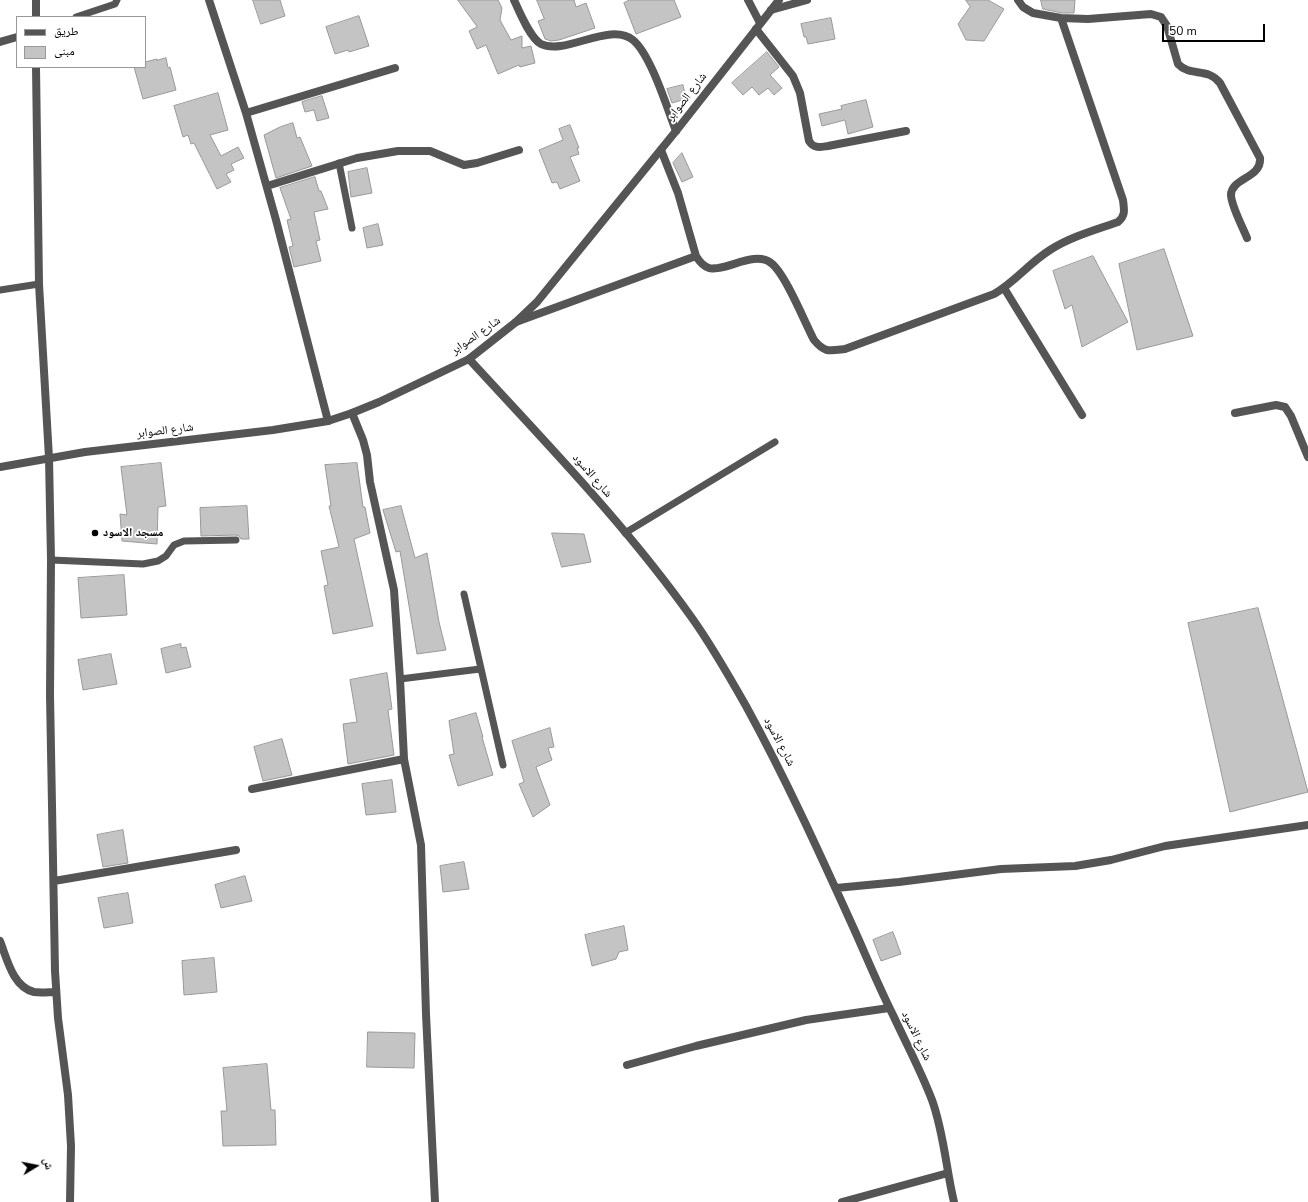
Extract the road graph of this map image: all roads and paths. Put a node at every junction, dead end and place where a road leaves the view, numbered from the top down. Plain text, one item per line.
1 (36, 0) edge
2 (117, 0) edge
3 (209, 0) edge
4 (514, 0) edge
5 (748, 0) edge
6 (779, 0) edge
7 (807, 0) edge
8 (1018, 0) edge
9 (771, 10) junction
10 (36, 16) edge
11 (79, 16) edge
12 (1061, 18) junction
13 (758, 26) junction
14 (16, 37) edge
15 (0, 42) edge
16 (36, 68) edge
17 (395, 68) dead end
18 (246, 113) junction
19 (676, 131) junction
20 (906, 131) dead end
21 (519, 150) dead end
22 (660, 150) junction
23 (339, 163) junction
24 (267, 186) junction
25 (352, 228) dead end
26 (1247, 238) dead end
27 (696, 256) junction
28 (39, 284) junction
29 (1004, 288) junction
30 (0, 290) edge
31 (516, 322) junction
32 (469, 359) junction
33 (1235, 412) dead end
34 (352, 413) junction
35 (1082, 415) dead end
36 (328, 420) junction
37 (775, 442) dead end
38 (1308, 457) edge
39 (48, 458) junction
40 (0, 467) edge
41 (625, 533) junction
42 (236, 540) dead end
43 (51, 560) junction
44 (464, 594) dead end
45 (480, 668) junction
46 (400, 679) junction
47 (404, 759) junction
48 (503, 765) dead end
49 (252, 789) dead end
50 (1308, 825) edge
51 (236, 850) dead end
52 (54, 881) junction
53 (836, 888) junction
54 (0, 941) edge
55 (56, 992) junction
56 (889, 1008) junction
57 (627, 1065) dead end
58 (948, 1173) junction
59 (70, 1202) edge
60 (435, 1202) edge
61 (842, 1202) edge
62 (954, 1202) edge

1 - 10 street
2 - 11 lane
3 - 18 street
4 - 19 street
5 - 13 street
6 - 9 street, شارع الصوابر
7 - 9 street
8 - 12 street
9 - 13 street, شارع الصوابر
12 - 26 street
12 - 29 street
13 - 19 street, شارع الصوابر
13 - 20 street
14 - 15 street
16 - 28 street
17 - 18 street
18 - 24 street
19 - 22 street, شارع الصوابر
21 - 23 street
22 - 27 street
22 - 31 street, شارع الصوابر
23 - 24 street
23 - 25 lane
24 - 36 street
27 - 29 street
27 - 31 street
28 - 30 lane
28 - 39 street
29 - 35 street
31 - 32 street, شارع الصوابر
32 - 34 street, شارع الصوابر
32 - 41 street, شارع الاسود
33 - 38 street
34 - 36 street, شارع الصوابر
34 - 46 street
36 - 39 street, شارع الصوابر
37 - 41 lane
39 - 40 street, شارع الصوابر
39 - 43 street
41 - 53 street, شارع الاسود
42 - 43 lane
43 - 52 street
44 - 45 lane
45 - 46 lane
45 - 48 lane
46 - 47 street
47 - 49 street
47 - 60 street
50 - 53 street
51 - 52 street
52 - 55 street
53 - 56 street, شارع الاسود
54 - 55 street
55 - 59 street
56 - 57 street
56 - 58 street, شارع الاسود
58 - 61 street
58 - 62 street, شارع الاسود

